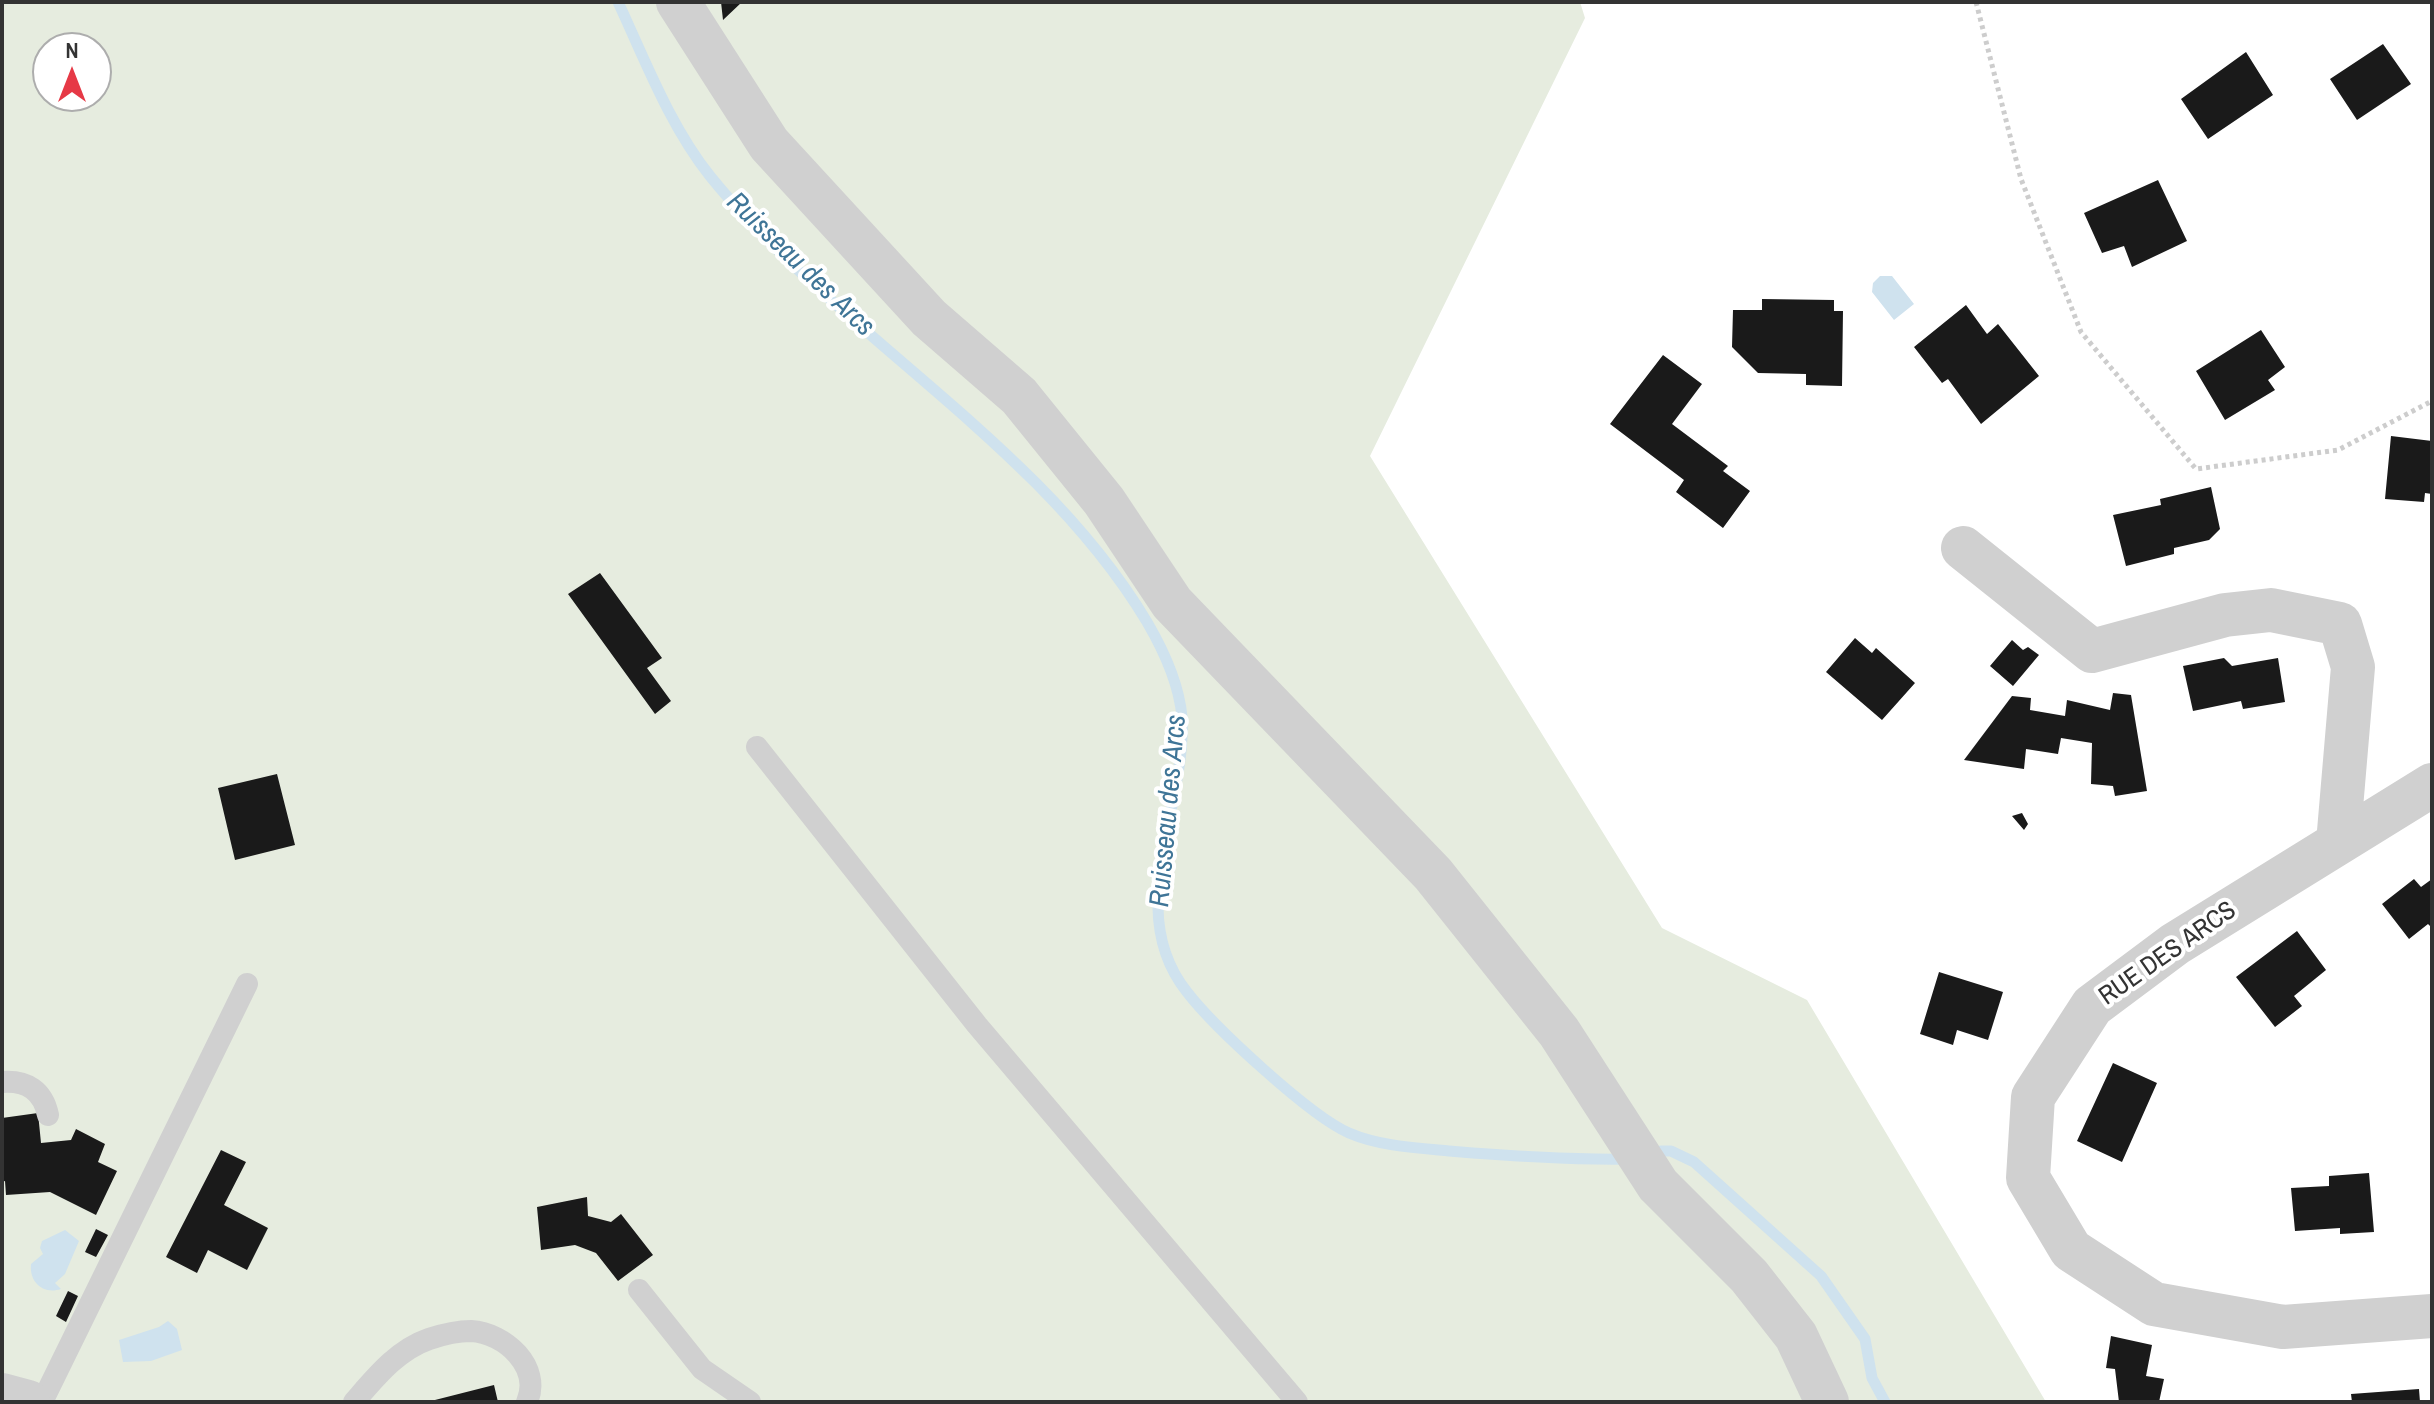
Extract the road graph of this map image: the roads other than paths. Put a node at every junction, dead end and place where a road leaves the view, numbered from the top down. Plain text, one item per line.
1 (678, 2) edge
2 (1963, 548) dead end
3 (757, 747) dead end
4 (2432, 785) edge
5 (2338, 843) junction
6 (247, 984) dead end
7 (2, 1082) edge
8 (48, 1115) dead end
9 (639, 1290) dead end
10 (2432, 1316) edge
11 (2, 1395) edge
12 (28, 1402) edge
13 (42, 1402) edge
14 (354, 1402) edge
15 (527, 1402) edge
16 (750, 1402) edge
17 (1297, 1402) edge
18 (1827, 1402) edge

1 - 18 street
2 - 5 street
3 - 17 lane
4 - 5 street, RUE DES ARCS
5 - 10 street, RUE DES ARCS
6 - 13 lane
7 - 8 lane
9 - 16 lane
11 - 12 street
14 - 15 lane

